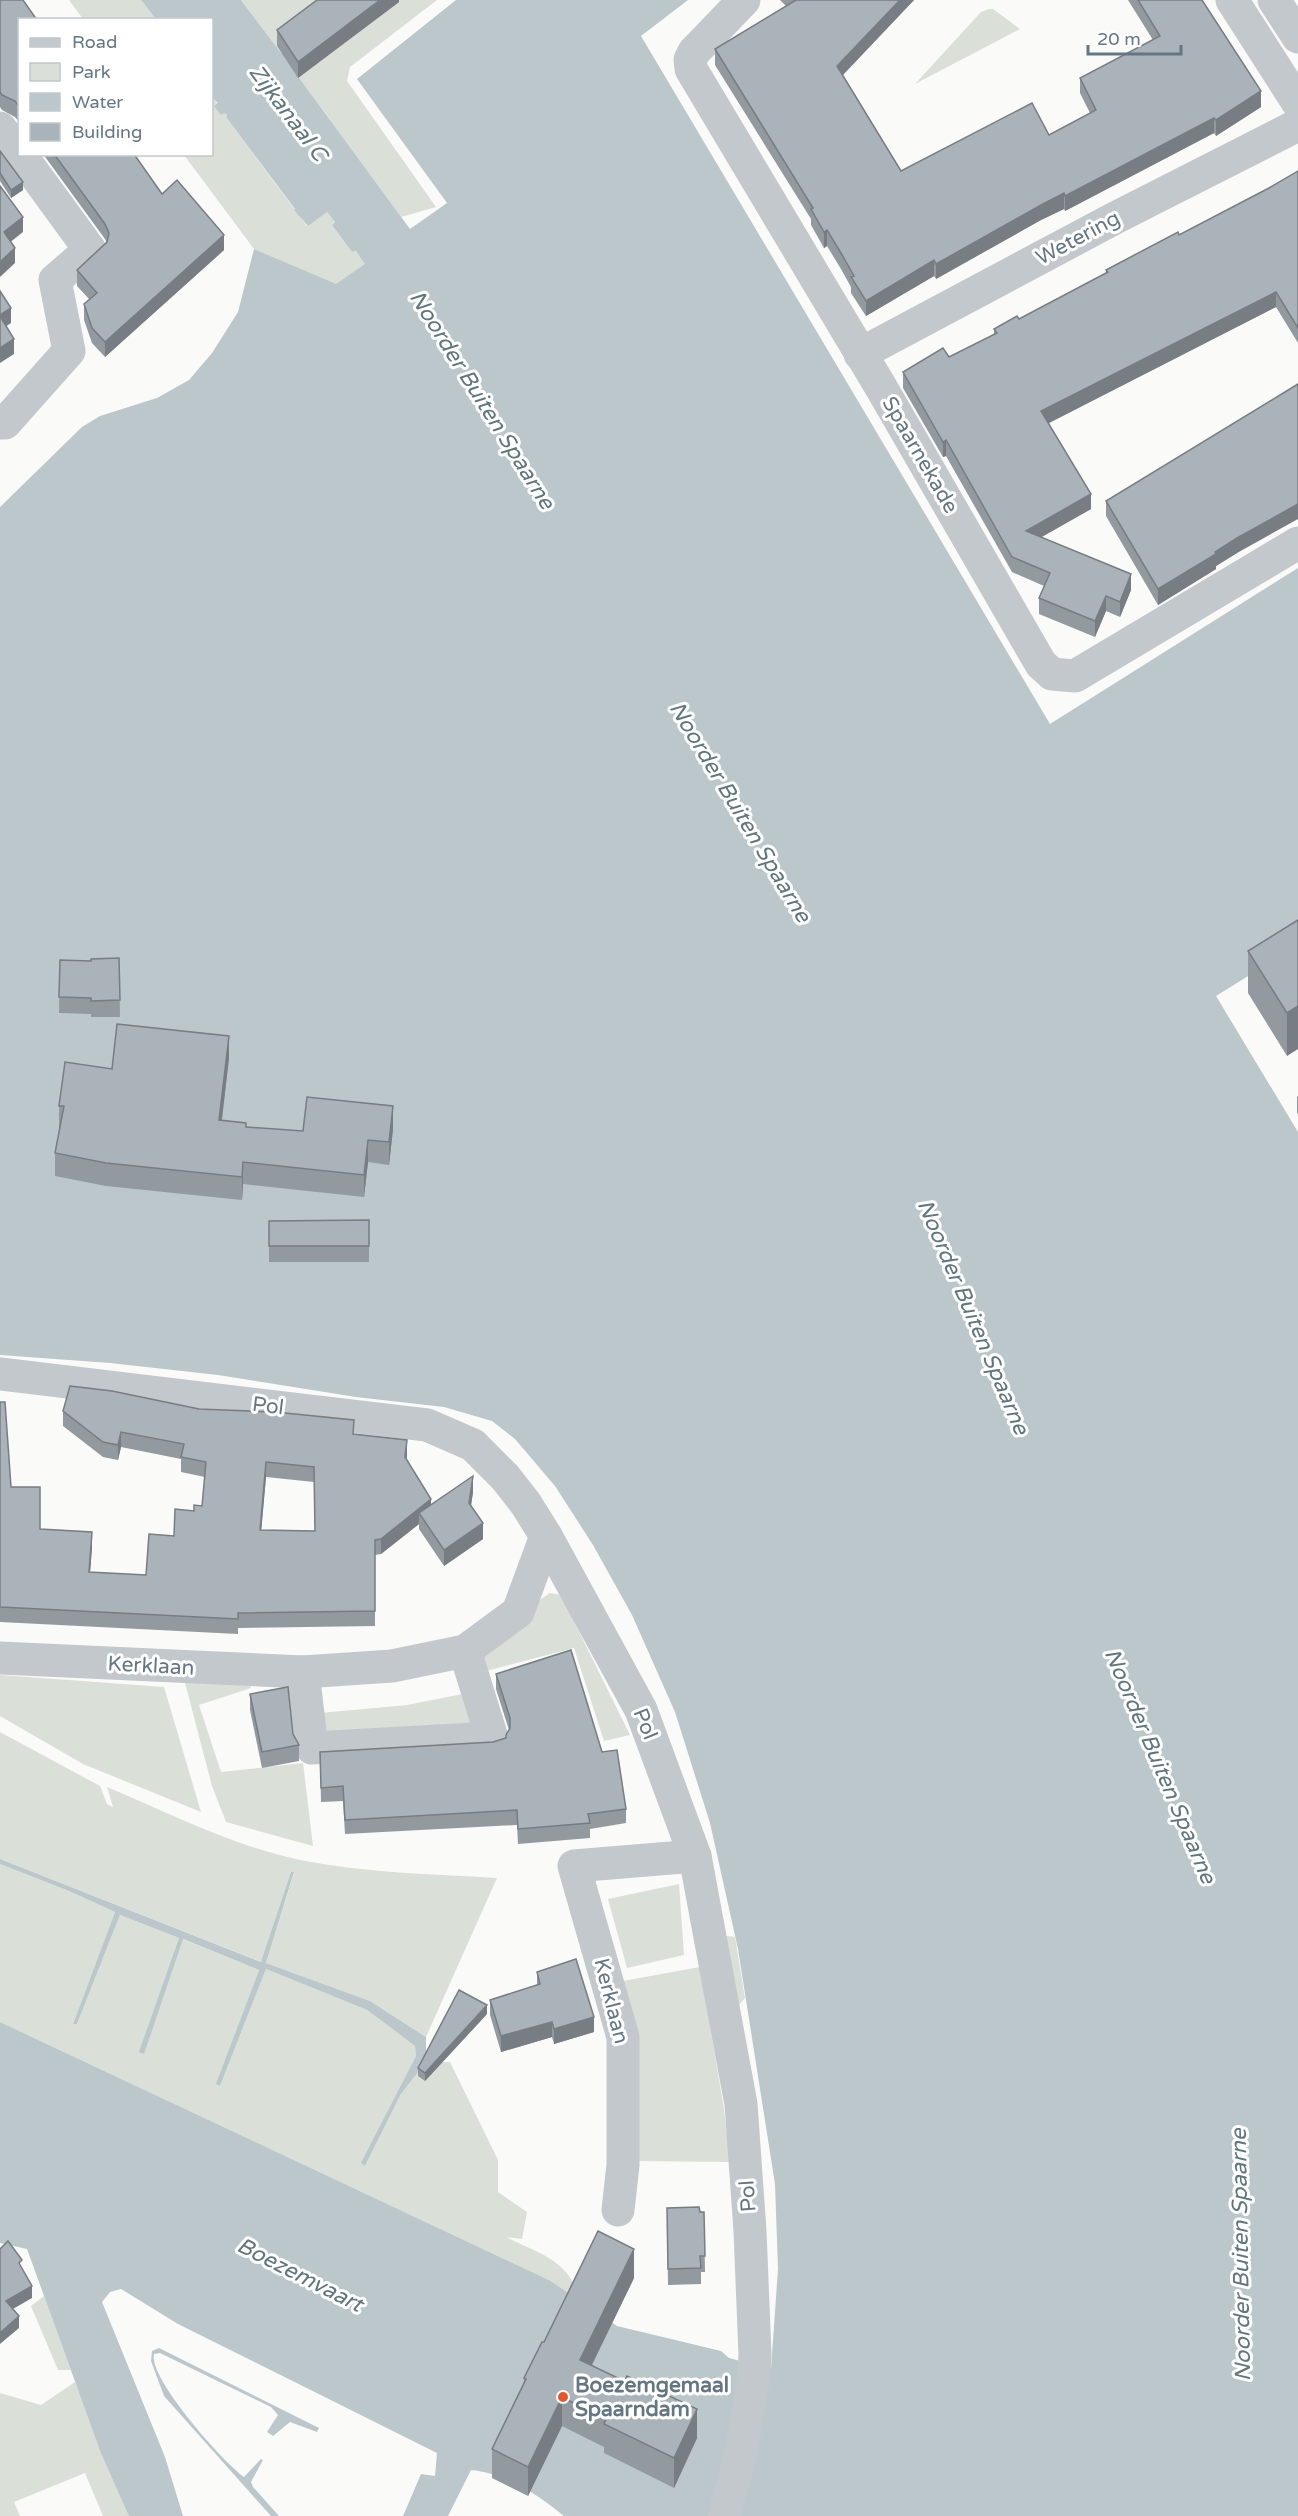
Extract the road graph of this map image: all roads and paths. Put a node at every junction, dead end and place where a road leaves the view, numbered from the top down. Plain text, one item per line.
1 (744, 0) edge
2 (1232, 0) edge
3 (1274, 0) edge
4 (1298, 37) edge
5 (1298, 103) edge
6 (1298, 125) edge
7 (0, 128) edge
8 (18, 151) edge
9 (21, 156) edge
10 (860, 354) junction
11 (0, 423) edge
12 (1298, 543) edge
13 (0, 1374) edge
14 (546, 1536) junction
15 (465, 1651) junction
16 (0, 1658) edge
17 (303, 1672) junction
18 (695, 1856) junction
19 (618, 2210) dead end
20 (724, 2516) edge

1 - 10 street, Spaarnekade
2 - 5 street
3 - 4 street
6 - 10 street, Wetering
7 - 8 street
9 - 11 street
10 - 12 street, Spaarnekade
13 - 14 street, Pol
14 - 15 street, Kerklaan
14 - 18 street, Pol
15 - 17 street, Kerklaan
15 - 17 street
16 - 17 street, Kerklaan
18 - 19 street, Kerklaan
18 - 20 street, Pol

